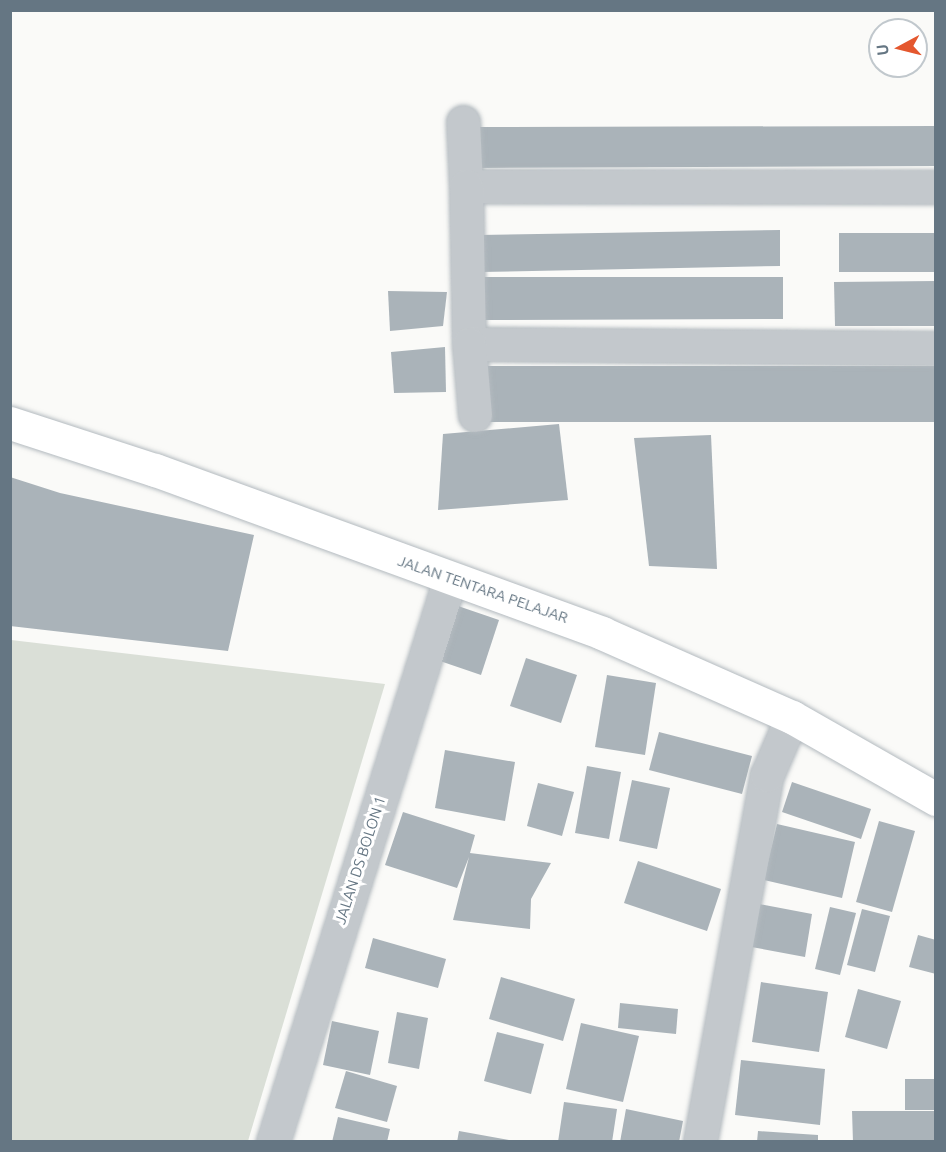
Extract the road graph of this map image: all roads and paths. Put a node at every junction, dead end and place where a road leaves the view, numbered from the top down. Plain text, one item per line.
1 (463, 122) dead end
2 (466, 186) junction
3 (936, 187) edge
4 (470, 344) junction
5 (936, 348) edge
6 (475, 415) dead end
7 (10, 423) edge
8 (450, 579) junction
9 (792, 717) junction
10 (936, 799) edge
11 (273, 1142) edge
12 (700, 1142) edge

1 - 2 street
2 - 3 street
2 - 4 street
4 - 5 street
4 - 6 street
7 - 8 main road, JALAN TENTARA PELAJAR
8 - 9 main road, JALAN TENTARA PELAJAR
8 - 11 street, JALAN DS BOLON 1
9 - 10 main road, JALAN TENTARA PELAJAR
9 - 12 street

